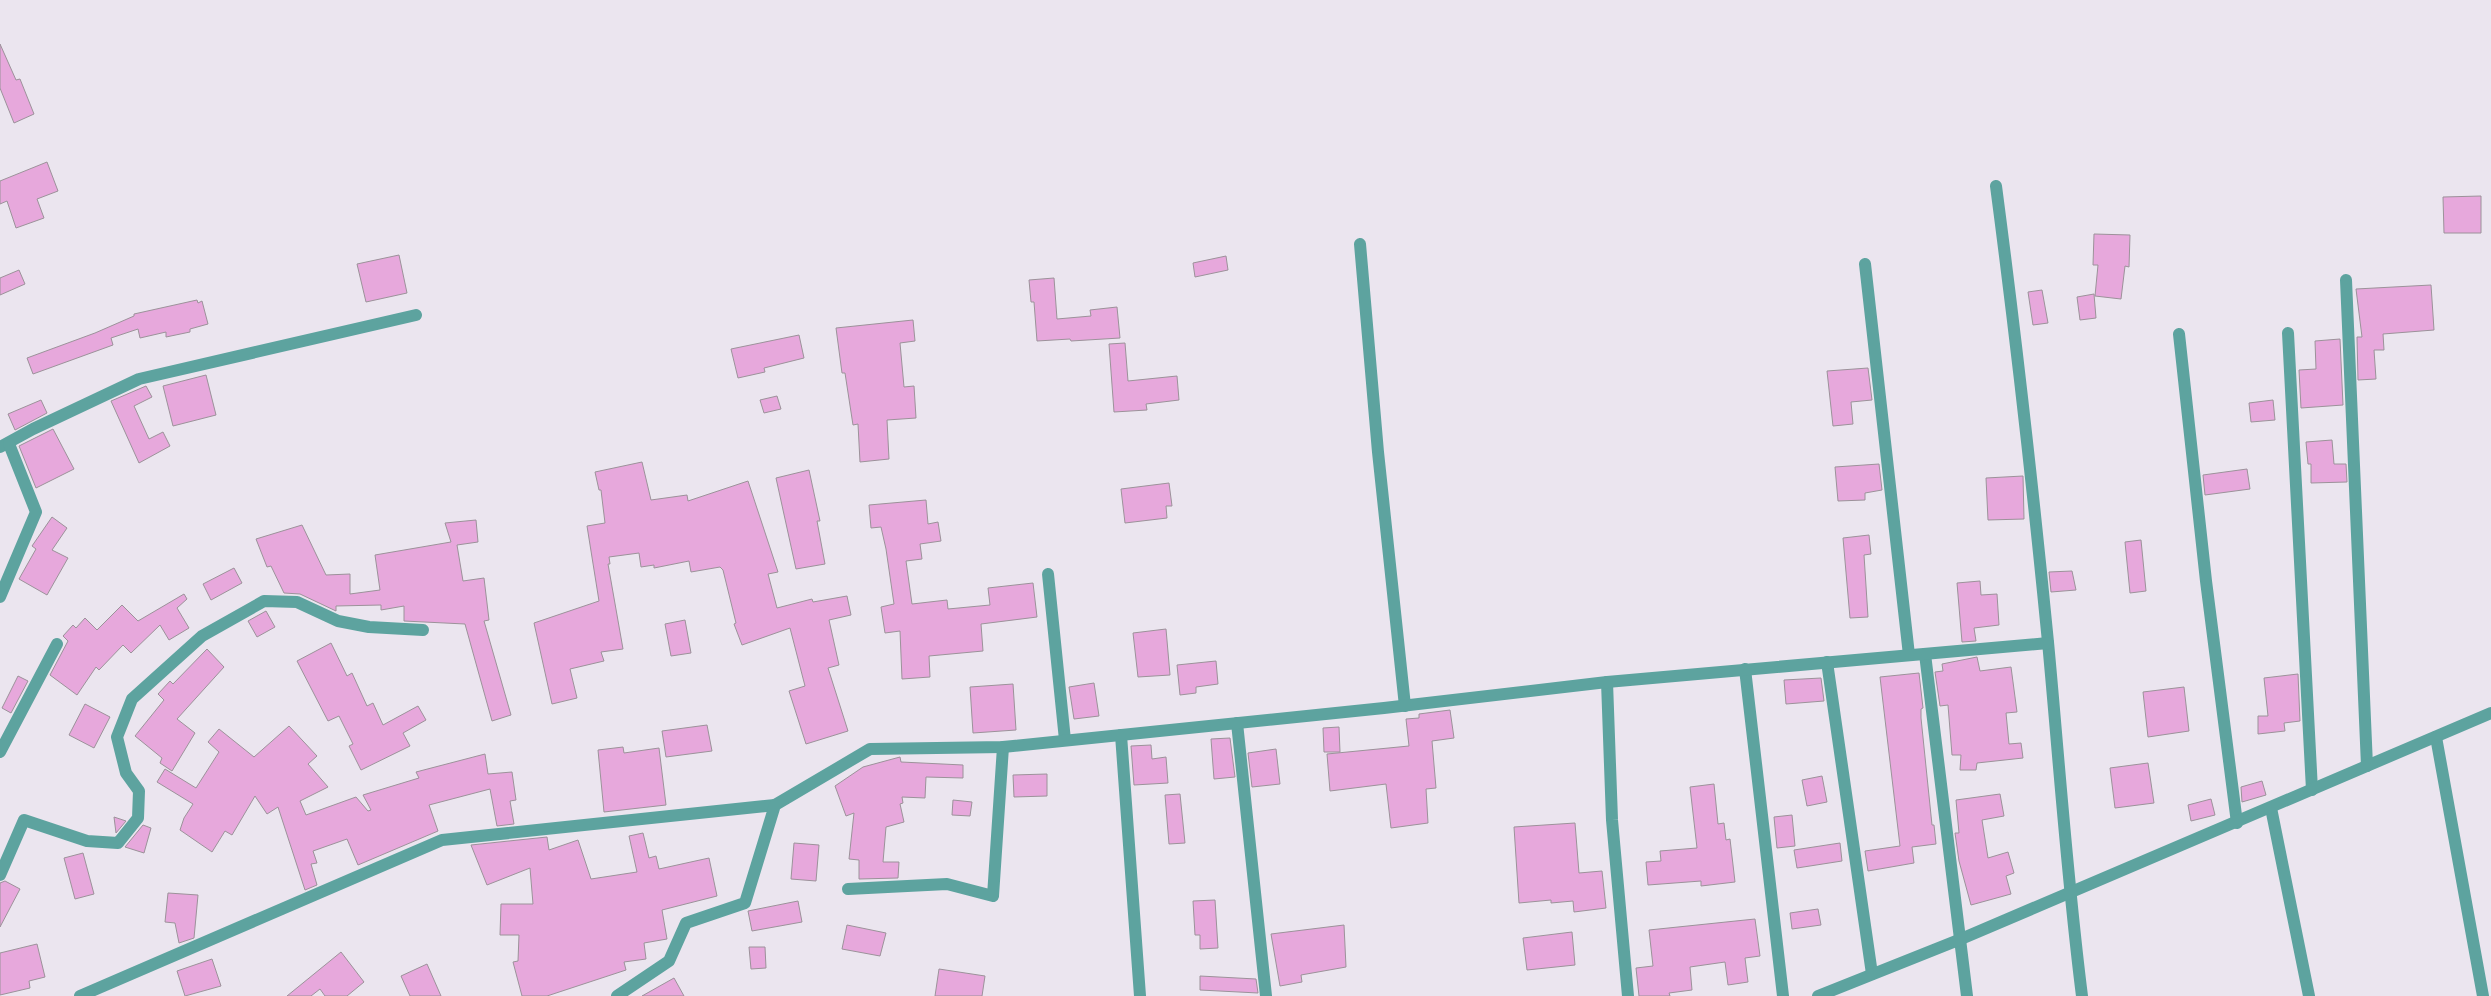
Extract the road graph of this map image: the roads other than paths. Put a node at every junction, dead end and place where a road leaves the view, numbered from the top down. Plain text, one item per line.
1 (1996, 186) dead end
2 (1360, 244) dead end
3 (1865, 264) dead end
4 (2346, 280) dead end
5 (416, 315) dead end
6 (2288, 333) dead end
7 (2179, 334) dead end
8 (4, 446) edge
9 (1048, 574) dead end
10 (0, 597) edge
11 (423, 630) dead end
12 (2048, 643) junction
13 (57, 644) dead end
14 (1925, 654) junction
15 (1909, 655) junction
16 (1827, 662) junction
17 (1745, 669) junction
18 (1607, 682) junction
19 (1405, 706) junction
20 (2491, 713) edge
21 (1237, 723) junction
22 (1121, 735) junction
23 (2436, 736) junction
24 (1065, 740) junction
25 (1004, 747) junction
26 (0, 752) edge
27 (2367, 766) junction
28 (2312, 790) junction
29 (775, 804) junction
30 (2271, 808) junction
31 (2237, 823) junction
32 (0, 875) edge
33 (848, 889) dead end
34 (2069, 893) junction
35 (1961, 939) junction
36 (1872, 974) junction
37 (80, 996) edge
38 (617, 996) edge
39 (1140, 996) edge
40 (1266, 996) edge
41 (1628, 996) edge
42 (1783, 996) edge
43 (1818, 996) edge
44 (1967, 996) edge
45 (2082, 996) edge
46 (2309, 996) edge
47 (2483, 996) edge

1 - 12 street
2 - 19 street
3 - 15 street
4 - 27 street
5 - 8 street
6 - 28 street
7 - 31 street
8 - 10 street
9 - 24 street
11 - 32 street
12 - 14 street
12 - 34 street
13 - 26 street
14 - 15 street
14 - 35 street
15 - 16 street
16 - 17 street
16 - 36 street
17 - 18 street
17 - 42 street
18 - 19 street
18 - 41 street
19 - 21 street
20 - 23 street
21 - 22 street
21 - 40 street
22 - 24 street
22 - 39 street
23 - 27 street
23 - 47 street
24 - 25 street
25 - 29 street
25 - 33 street
27 - 28 street
28 - 30 street
29 - 37 street
29 - 38 street
30 - 31 street
30 - 46 street
31 - 34 street
34 - 35 street
34 - 45 street
35 - 36 street
35 - 44 street
36 - 43 street

